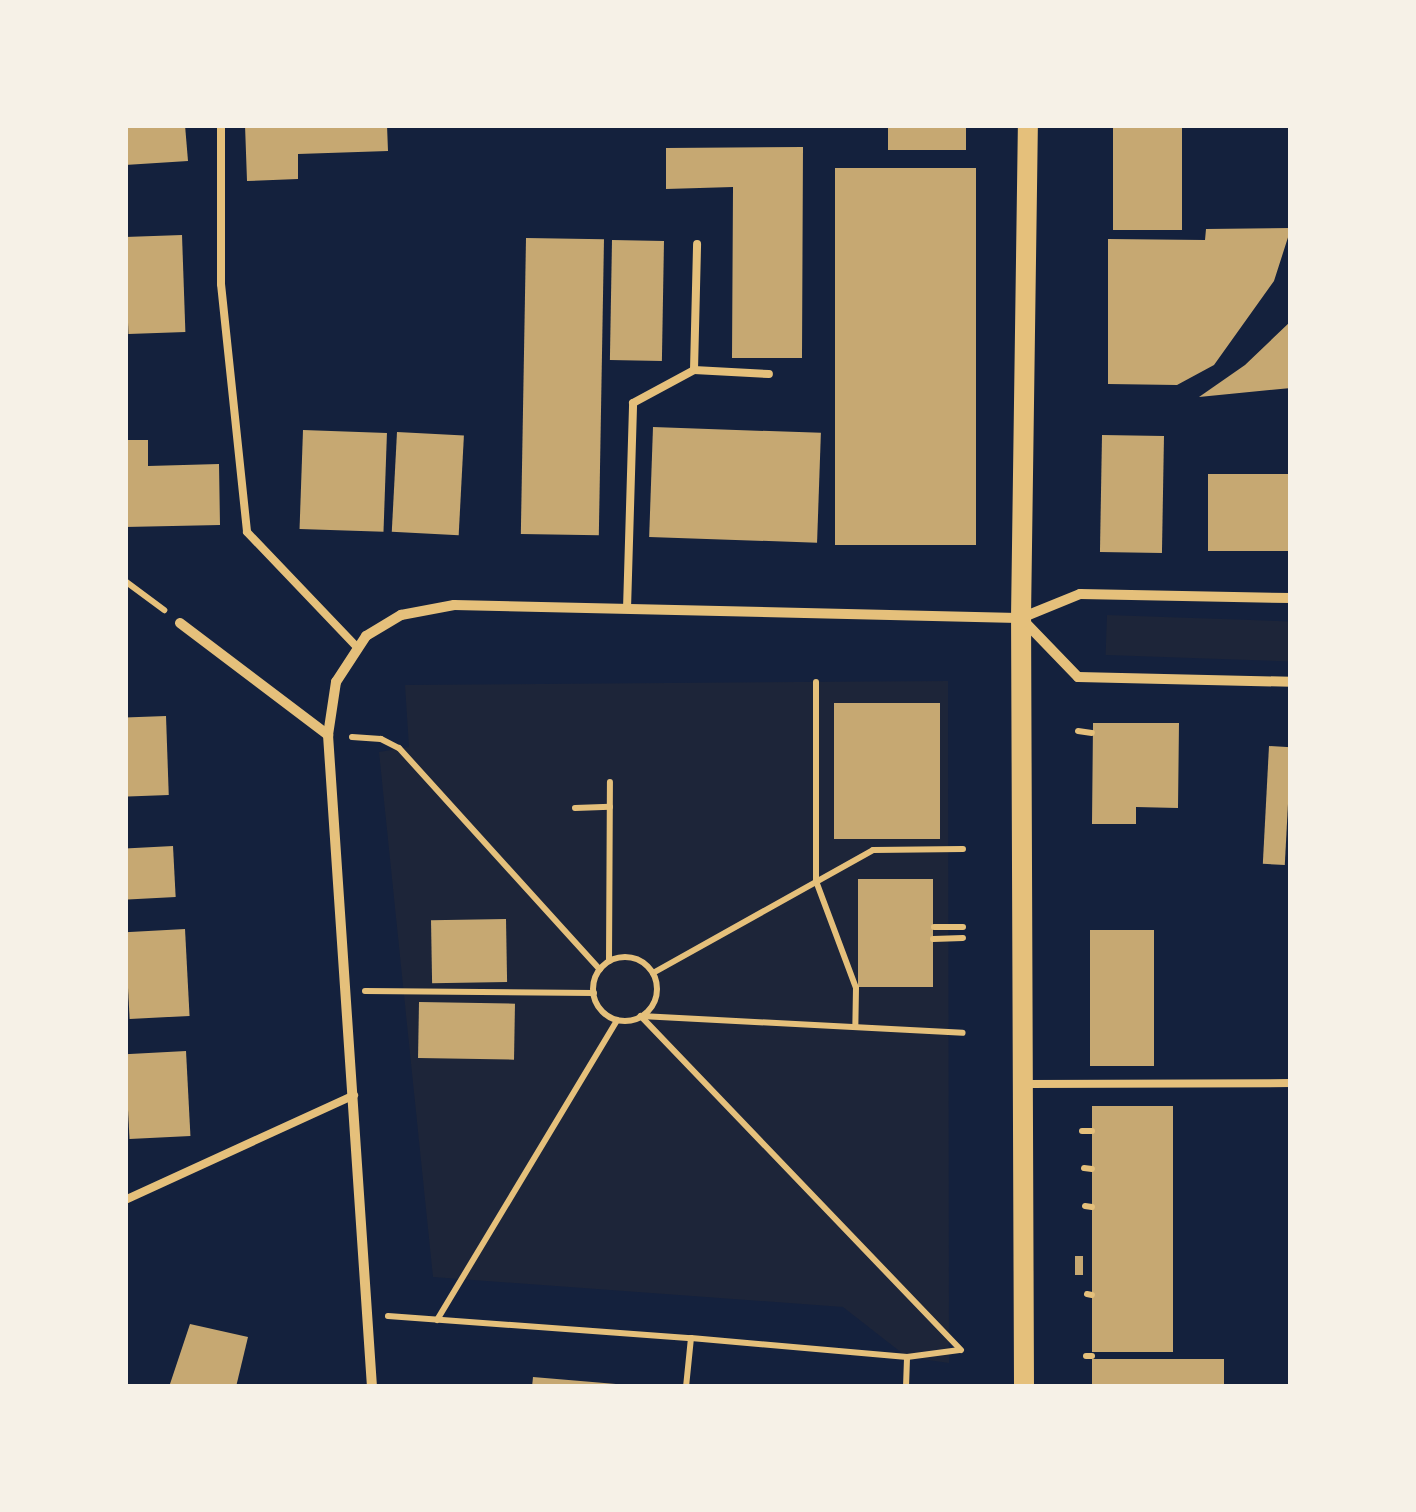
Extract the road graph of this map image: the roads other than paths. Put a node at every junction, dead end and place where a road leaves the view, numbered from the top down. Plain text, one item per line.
1 (222, 125) edge
2 (1028, 125) edge
3 (697, 244) dead end
4 (694, 370) junction
5 (769, 374) dead end
6 (1291, 598) edge
7 (627, 609) junction
8 (1021, 618) junction
9 (180, 623) road end
10 (357, 646) junction
11 (1291, 682) edge
12 (328, 735) junction
13 (1291, 1083) edge
14 (1022, 1084) junction
15 (354, 1095) junction
16 (125, 1200) edge
17 (372, 1387) edge
18 (1024, 1387) edge

1 - 10 lane
2 - 8 main road
3 - 4 lane
4 - 5 lane
4 - 7 lane
6 - 8 street
7 - 8 street
7 - 10 street
8 - 11 street
8 - 14 main road
9 - 12 street
10 - 12 street
12 - 15 street
13 - 14 lane
14 - 18 main road
15 - 16 lane
15 - 17 street

